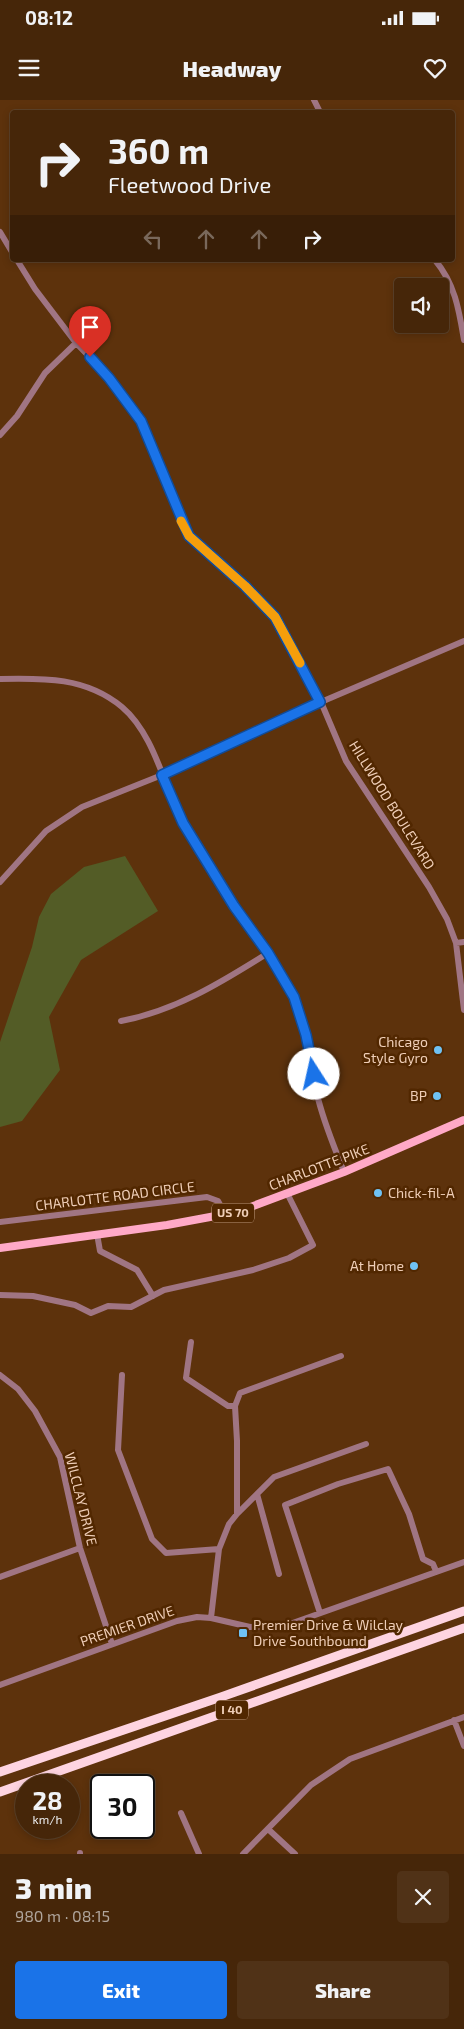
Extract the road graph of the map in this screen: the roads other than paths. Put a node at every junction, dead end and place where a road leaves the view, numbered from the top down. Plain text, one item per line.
1 (0, 232) edge
2 (10, 249) edge
3 (18, 262) edge
4 (437, 262) edge
5 (464, 340) edge
6 (76, 343) junction
7 (0, 436) edge
8 (464, 641) edge
9 (0, 680) edge
10 (320, 702) junction
11 (162, 775) junction
12 (0, 882) edge
13 (464, 942) edge
14 (456, 944) junction
15 (268, 953) junction
16 (464, 1010) edge
17 (121, 1021) dead end
18 (464, 1120) edge
19 (344, 1172) junction
20 (287, 1193) junction
21 (225, 1214) junction
22 (0, 1222) edge
23 (96, 1234) junction
24 (0, 1248) edge
25 (0, 1295) edge
26 (153, 1296) junction
27 (191, 1342) dead end
28 (341, 1356) dead end
29 (0, 1375) edge
30 (122, 1375) dead end
31 (235, 1406) junction
32 (366, 1444) dead end
33 (257, 1494) junction
34 (237, 1514) junction
35 (80, 1548) junction
36 (219, 1548) junction
37 (464, 1562) edge
38 (436, 1572) junction
39 (280, 1574) dead end
40 (0, 1576) edge
41 (464, 1611) edge
42 (320, 1613) junction
43 (211, 1618) junction
44 (464, 1628) edge
45 (112, 1644) junction
46 (0, 1684) edge
47 (464, 1717) edge
48 (454, 1720) junction
49 (464, 1746) edge
50 (0, 1772) edge
51 (0, 1792) edge
52 (182, 1813) dead end
53 (268, 1829) junction
54 (199, 1854) edge
55 (243, 1854) edge
56 (295, 1854) edge

1 - 2 street
3 - 6 street, HILLWOOD BOULEVARD
4 - 5 street
6 - 7 street
6 - 10 street, HILLWOOD BOULEVARD
8 - 10 street
9 - 11 street
10 - 11 street
10 - 14 street, HILLWOOD BOULEVARD
11 - 12 street
11 - 15 street
13 - 14 street
14 - 16 street, HILLWOOD BOULEVARD
15 - 17 street
15 - 19 street
18 - 19 main road, CHARLOTTE PIKE / US 70
19 - 20 main road, CHARLOTTE PIKE / US 70
20 - 21 main road, CHARLOTTE PIKE / US 70
20 - 26 street
21 - 22 street, CHARLOTTE ROAD CIRCLE
21 - 23 main road, CHARLOTTE PIKE / US 70
23 - 24 main road, CHARLOTTE PIKE / US 70
23 - 26 street
25 - 26 street
27 - 31 street
28 - 31 street
29 - 35 street, WILCLAY DRIVE
30 - 36 street
31 - 34 street
32 - 33 street
33 - 34 street
33 - 39 street
34 - 36 street
35 - 40 street
35 - 45 street, WILCLAY DRIVE
36 - 43 street
37 - 38 street, PREMIER DRIVE
38 - 42 street, PREMIER DRIVE
38 - 42 street
41 - 50 highway, I 40
42 - 43 street, PREMIER DRIVE
43 - 45 street, PREMIER DRIVE
44 - 51 highway, I 40
45 - 46 street, PREMIER DRIVE
47 - 48 street
48 - 49 street
48 - 53 street
52 - 54 street
53 - 55 street
53 - 56 street

